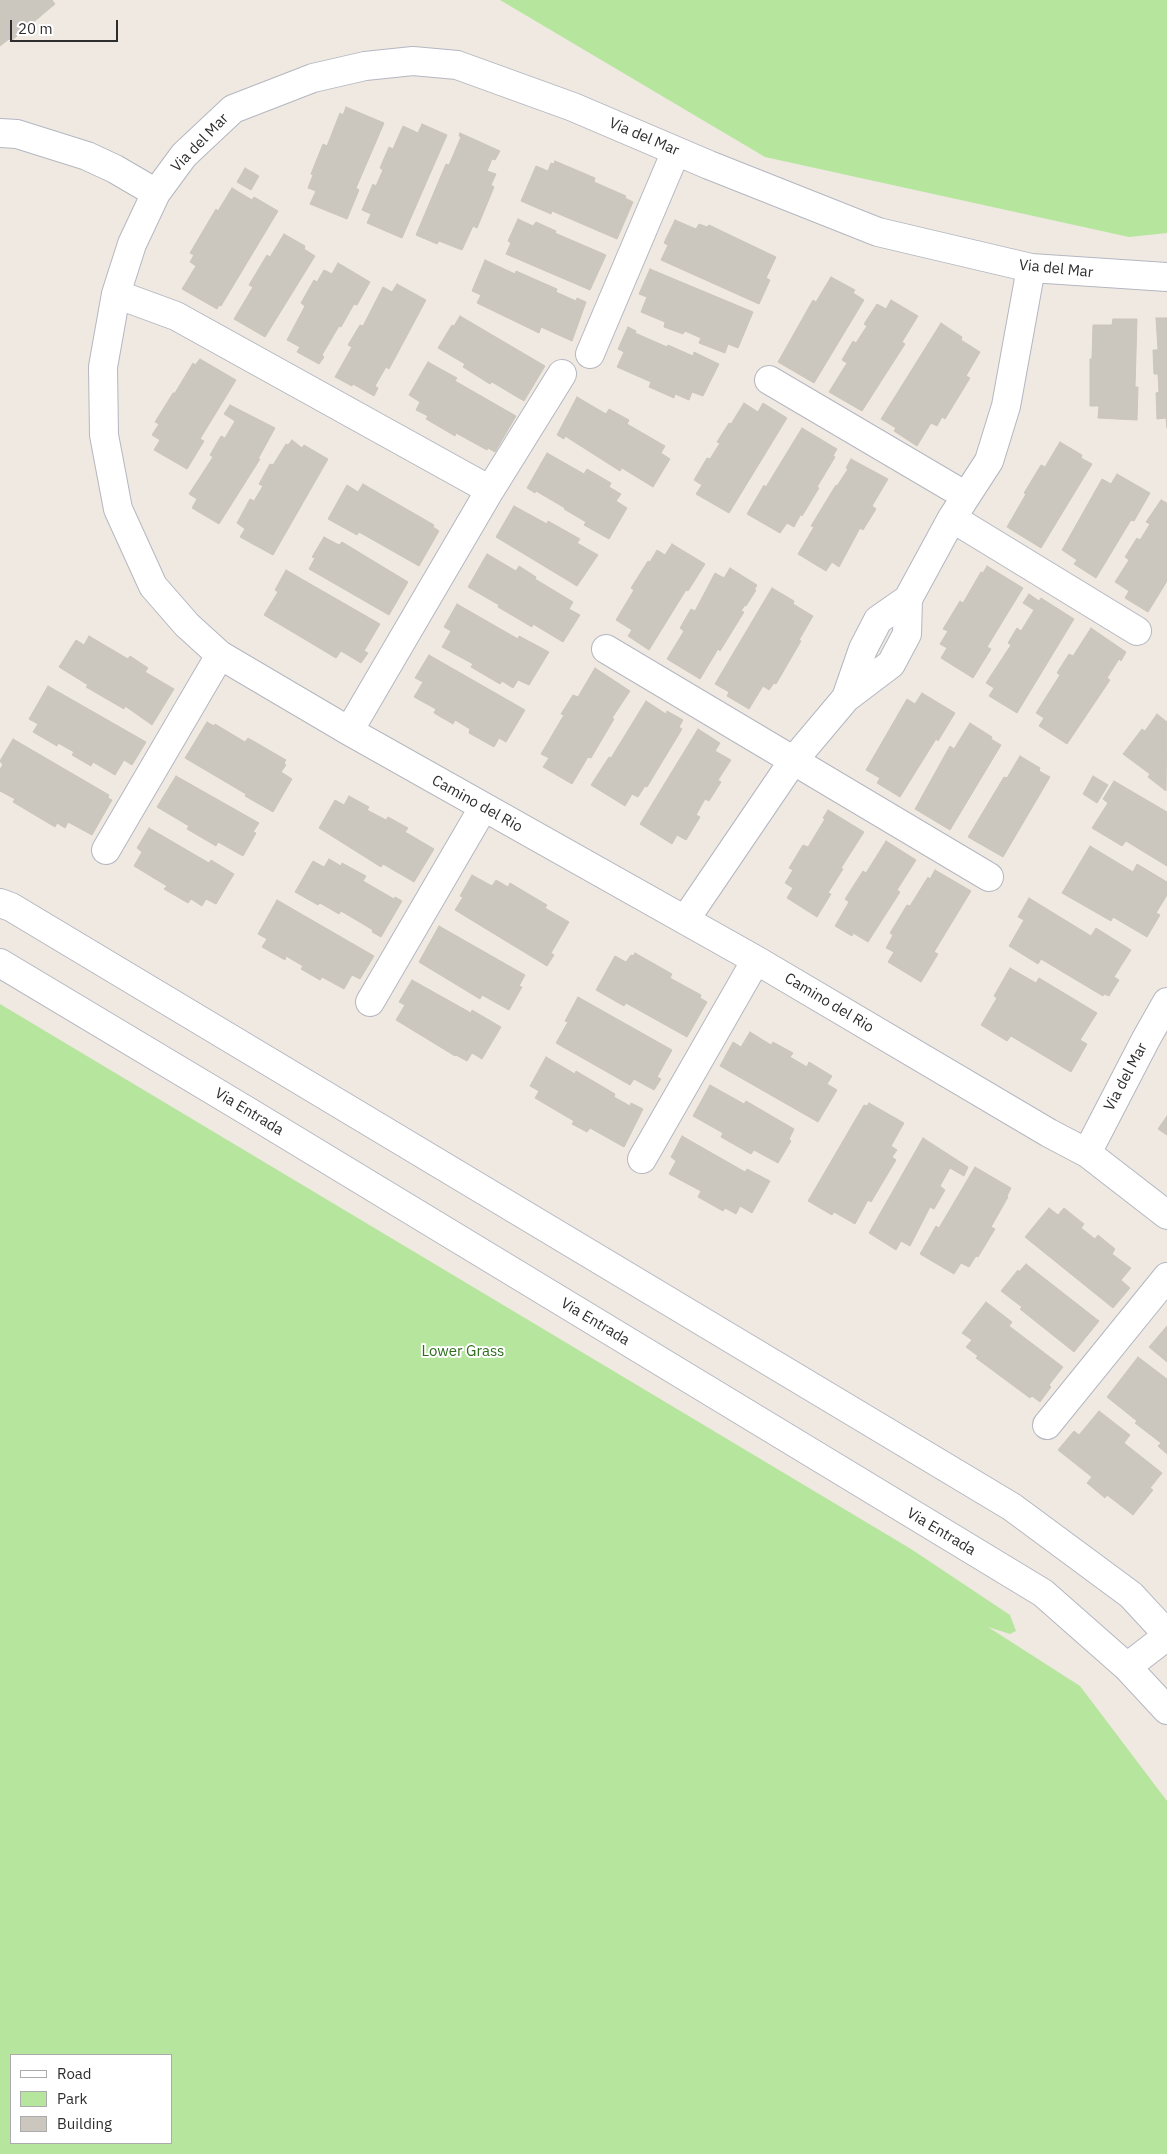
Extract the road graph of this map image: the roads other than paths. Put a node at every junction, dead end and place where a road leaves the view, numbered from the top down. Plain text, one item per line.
1 (0, 132) edge
2 (676, 151) junction
3 (156, 192) junction
4 (1030, 268) junction
5 (1167, 277) edge
6 (116, 294) junction
7 (590, 354) dead end
8 (562, 374) dead end
9 (769, 380) dead end
10 (490, 490) junction
11 (959, 507) junction
12 (1137, 631) dead end
13 (606, 649) dead end
14 (220, 655) junction
15 (349, 732) junction
16 (793, 761) junction
17 (483, 808) junction
18 (106, 850) dead end
19 (989, 877) dead end
20 (0, 903) edge
21 (685, 920) junction
22 (756, 960) junction
23 (0, 964) edge
24 (370, 1002) dead end
25 (1167, 1002) edge
26 (1087, 1153) junction
27 (642, 1159) dead end
28 (1167, 1215) edge
29 (1167, 1276) edge
30 (1047, 1425) dead end
31 (1167, 1635) edge
32 (1127, 1667) junction
33 (1165, 1705) edge

1 - 3 street
2 - 3 street, Via del Mar
2 - 4 street, Via del Mar
2 - 7 street
3 - 6 street, Camino del Rio
4 - 5 street, Via del Mar
4 - 11 street
6 - 10 street
6 - 14 street, Camino del Rio
8 - 10 street
9 - 11 street
10 - 15 street
11 - 12 street
11 - 16 street
13 - 16 street
14 - 15 street, Camino del Rio
14 - 18 street
15 - 17 street, Camino del Rio
16 - 19 street
16 - 21 street
17 - 21 street, Camino del Rio
17 - 24 street
20 - 31 street
21 - 22 street, Camino del Rio
22 - 26 street, Camino del Rio
22 - 27 street
23 - 32 street, Via Entrada
25 - 26 street, Via del Mar
26 - 28 street, Camino del Rio
29 - 30 street
31 - 32 street
32 - 33 street, Via Entrada

